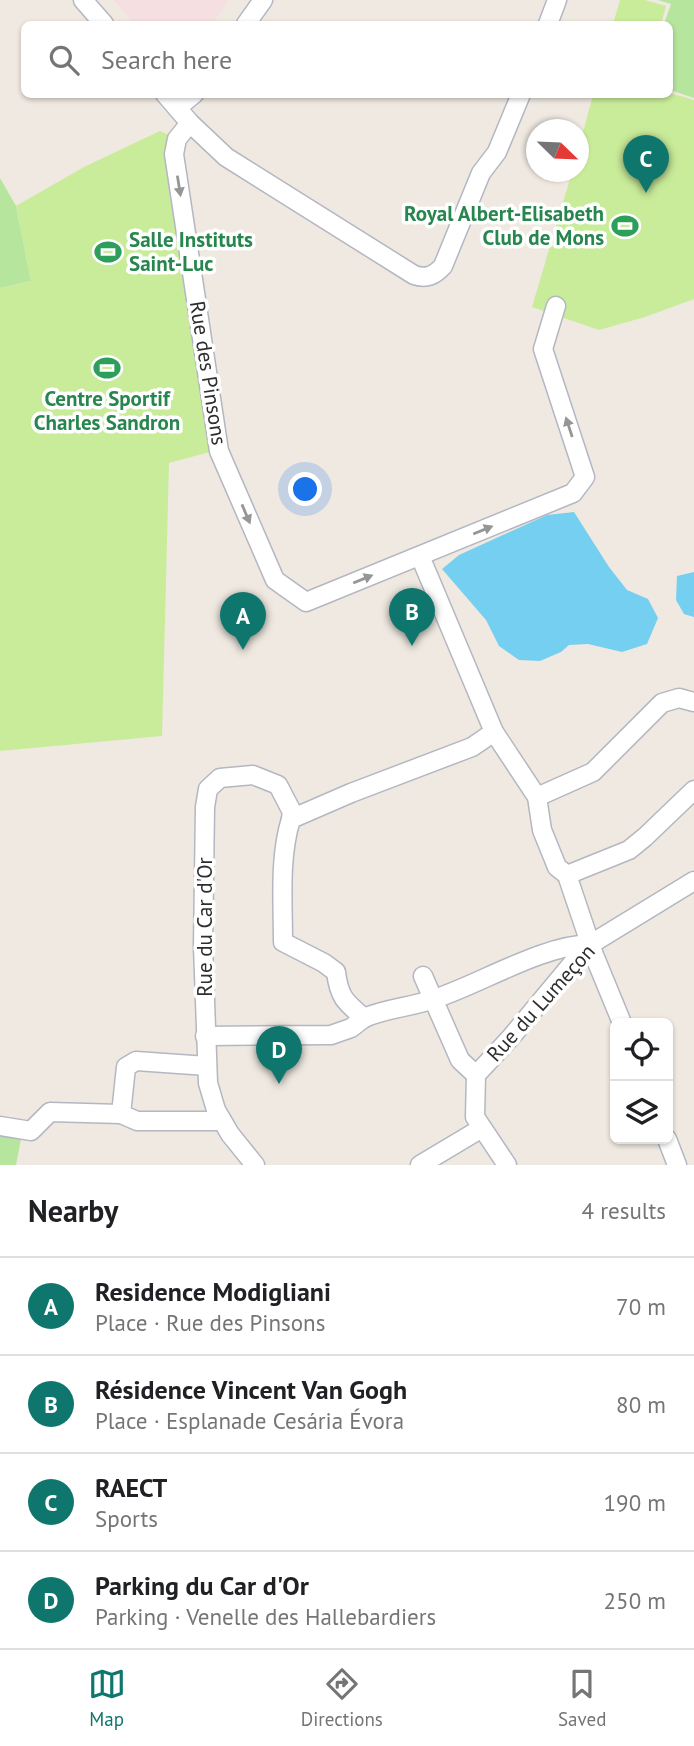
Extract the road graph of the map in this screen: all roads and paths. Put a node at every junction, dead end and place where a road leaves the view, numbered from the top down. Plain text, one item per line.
1 (83, 0) edge
2 (263, 0) edge
3 (557, 0) edge
4 (101, 21) edge
5 (248, 21) edge
6 (549, 21) edge
7 (519, 98) edge
8 (171, 101) edge
9 (190, 124) junction
10 (556, 306) dead end
11 (420, 556) junction
12 (694, 702) edge
13 (494, 732) junction
14 (694, 790) edge
15 (537, 797) junction
16 (291, 819) junction
17 (567, 875) junction
18 (694, 881) edge
19 (591, 944) junction
20 (424, 976) dead end
21 (435, 999) junction
22 (364, 1018) junction
23 (620, 1018) edge
24 (205, 1036) junction
25 (207, 1066) junction
26 (476, 1075) junction
27 (121, 1114) junction
28 (222, 1121) junction
29 (0, 1126) edge
30 (482, 1128) junction
31 (668, 1144) edge
32 (671, 1162) edge
33 (255, 1165) edge
34 (420, 1165) edge
35 (508, 1165) edge

1 - 4 street
2 - 5 street
3 - 6 street
7 - 9 street
8 - 9 street
9 -> 11 street, Rue des Pinsons
11 -> 10 street
11 - 13 street
12 - 15 street
13 - 15 street
13 - 16 street
14 - 17 street
15 - 17 street
16 - 22 street
16 - 24 street, Rue du Car d'Or
17 - 19 street
18 - 19 street, Rue du Lumeçon
19 - 21 street
19 - 23 street
19 - 26 street, Rue du Lumeçon
20 - 21 street
21 - 22 street
21 - 26 street
22 - 24 street
24 - 25 street, Rue du Car d'Or
25 - 27 street
25 - 28 street, Rue du Car d'Or
26 - 30 street, Rue du Lumeçon
27 - 28 street
27 - 29 street
28 - 33 street, Rue du Car d'Or
30 - 34 street
30 - 35 street, Rue du Lumeçon
31 - 32 street

